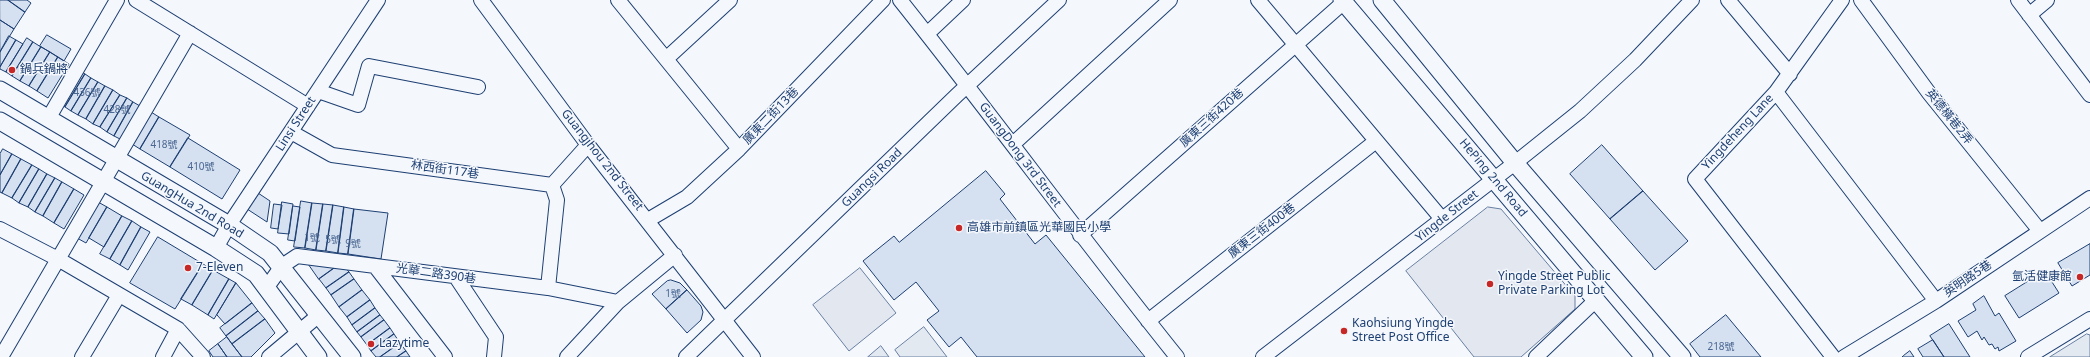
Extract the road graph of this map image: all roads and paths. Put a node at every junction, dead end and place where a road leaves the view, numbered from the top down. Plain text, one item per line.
1 (117, 0) edge
2 (136, 0) edge
3 (378, 0) edge
4 (481, 0) edge
5 (618, 0) edge
6 (730, 0) edge
7 (883, 0) edge
8 (900, 0) edge
9 (963, 0) edge
10 (1059, 0) edge
11 (1170, 0) edge
12 (1258, 0) edge
13 (1382, 0) edge
14 (1692, 0) edge
15 (1728, 0) edge
16 (1842, 0) edge
17 (1861, 0) edge
18 (2018, 0) edge
19 (2047, 0) edge
20 (1343, 1) edge
21 (2029, 15) junction
22 (190, 33) junction
23 (928, 34) junction
24 (1296, 44) junction
25 (666, 59) junction
26 (1790, 74) junction
27 (968, 85) junction
28 (478, 87) dead end
29 (0, 90) edge
30 (318, 91) junction
31 (1776, 92) junction
32 (2090, 95) edge
33 (308, 106) junction
34 (48, 119) junction
35 (0, 120) edge
36 (291, 132) junction
37 (1376, 141) junction
38 (1013, 144) junction
39 (588, 145) junction
40 (739, 149) junction
41 (116, 160) junction
42 (1515, 163) junction
43 (1494, 179) junction
44 (103, 182) junction
45 (552, 185) junction
46 (2090, 198) edge
47 (1442, 219) junction
48 (648, 220) junction
49 (229, 225) junction
50 (1, 231) edge
51 (2040, 231) junction
52 (1080, 235) junction
53 (216, 248) junction
54 (675, 255) junction
55 (58, 259) junction
56 (282, 266) junction
57 (375, 266) junction
58 (456, 277) junction
59 (266, 287) junction
60 (548, 288) junction
61 (119, 295) junction
62 (1596, 300) junction
63 (1936, 301) junction
64 (618, 302) junction
65 (319, 314) junction
66 (725, 319) junction
67 (2090, 319) edge
68 (1148, 321) junction
69 (178, 329) junction
70 (299, 331) junction
71 (1, 357) edge
72 (82, 357) edge
73 (163, 357) edge
74 (202, 357) edge
75 (269, 357) edge
76 (318, 357) edge
77 (352, 357) edge
78 (445, 357) edge
79 (494, 357) edge
80 (567, 357) edge
81 (686, 357) edge
82 (753, 357) edge
83 (1177, 357) edge
84 (1263, 357) edge
85 (1536, 357) edge
86 (1644, 357) edge
87 (1682, 357) edge
88 (1833, 357) edge
89 (1844, 357) edge
90 (2028, 357) edge

1 - 34 street
2 - 22 street
3 - 30 street, Linsi Street
4 - 39 street, Guangjhou 2nd Street
5 - 25 street
6 - 25 street
7 - 40 street, 廣東二街13巷
8 - 23 street, GuangDong 3rd Street
9 - 23 street
10 - 27 street, Guangsi Road
11 - 38 street
12 - 24 street
13 - 42 street
14 - 42 street, Yingde Street
15 - 26 street
16 - 26 street, Yingdeheng Lane
17 - 51 street, 英德橫巷2弄
18 - 21 street
19 - 21 street
20 - 24 street, 廣東三街420巷
20 - 43 street, HePing 2nd Road
21 - 32 street
22 - 33 street
22 - 41 street
23 - 27 street, GuangDong 3rd Street
24 - 37 street
24 - 52 street, 廣東三街420巷
25 - 40 street
26 - 31 street, Yingdeheng Lane
27 - 38 street, GuangDong 3rd Street
27 - 66 street, Guangsi Road
28 - 30 street
29 - 34 street, GuangHua 2nd Road
30 - 33 street, Linsi Street
31 - 63 street
31 - 88 street, Yingdeheng Lane
33 - 36 street, Linsi Street
34 - 41 street, GuangHua 2nd Road
35 - 44 street, GuangHua 2nd Road
36 - 45 street, 林西街117巷
36 - 49 street, Linsi Street
37 - 47 street
37 - 68 street, 廣東三街400巷
38 - 52 street, GuangDong 3rd Street
39 - 45 street
39 - 48 street, Guangjhou 2nd Street
40 - 48 street, 廣東二街13巷
41 - 44 street
41 - 49 street, GuangHua 2nd Road
42 - 43 street, Yingde Street
42 - 87 street
43 - 47 street, Yingde Street
43 - 62 street, HePing 2nd Road
44 - 53 street, GuangHua 2nd Road
44 - 55 street
45 - 60 street
46 - 51 street, 英明路5巷
47 - 84 street, Yingde Street
48 - 54 street, Guangjhou 2nd Street
49 - 53 street, Linsi Street
49 - 56 street, GuangHua 2nd Road
50 - 55 street
51 - 63 street, 英明路5巷
52 - 68 street, GuangDong 3rd Street
53 - 59 street, GuangHua 2nd Road
54 - 64 street
54 - 66 street, Guangjhou 2nd Street
55 - 61 street
55 - 71 street
56 - 57 street, 光華二路390巷
56 - 59 street, 光華二路390巷
56 - 65 street, GuangHua 2nd Road
57 - 58 street, 光華二路390巷
57 - 78 street
58 - 60 street, 光華二路390巷
58 - 79 street
59 - 70 street, GuangHua 2nd Road
60 - 64 street, 光華二路390巷
61 - 69 street
61 - 72 street
62 - 85 street
62 - 86 street, HePing 2nd Road
63 - 89 street, 英明路5巷
64 - 80 street
65 - 70 street
65 - 77 street, GuangHua 2nd Road
66 - 81 street, Guangsi Road
66 - 82 street, Guangjhou 2nd Street
67 - 90 street
68 - 83 street, GuangDong 3rd Street
69 - 73 street
69 - 74 street
70 - 75 street
70 - 76 street, GuangHua 2nd Road

